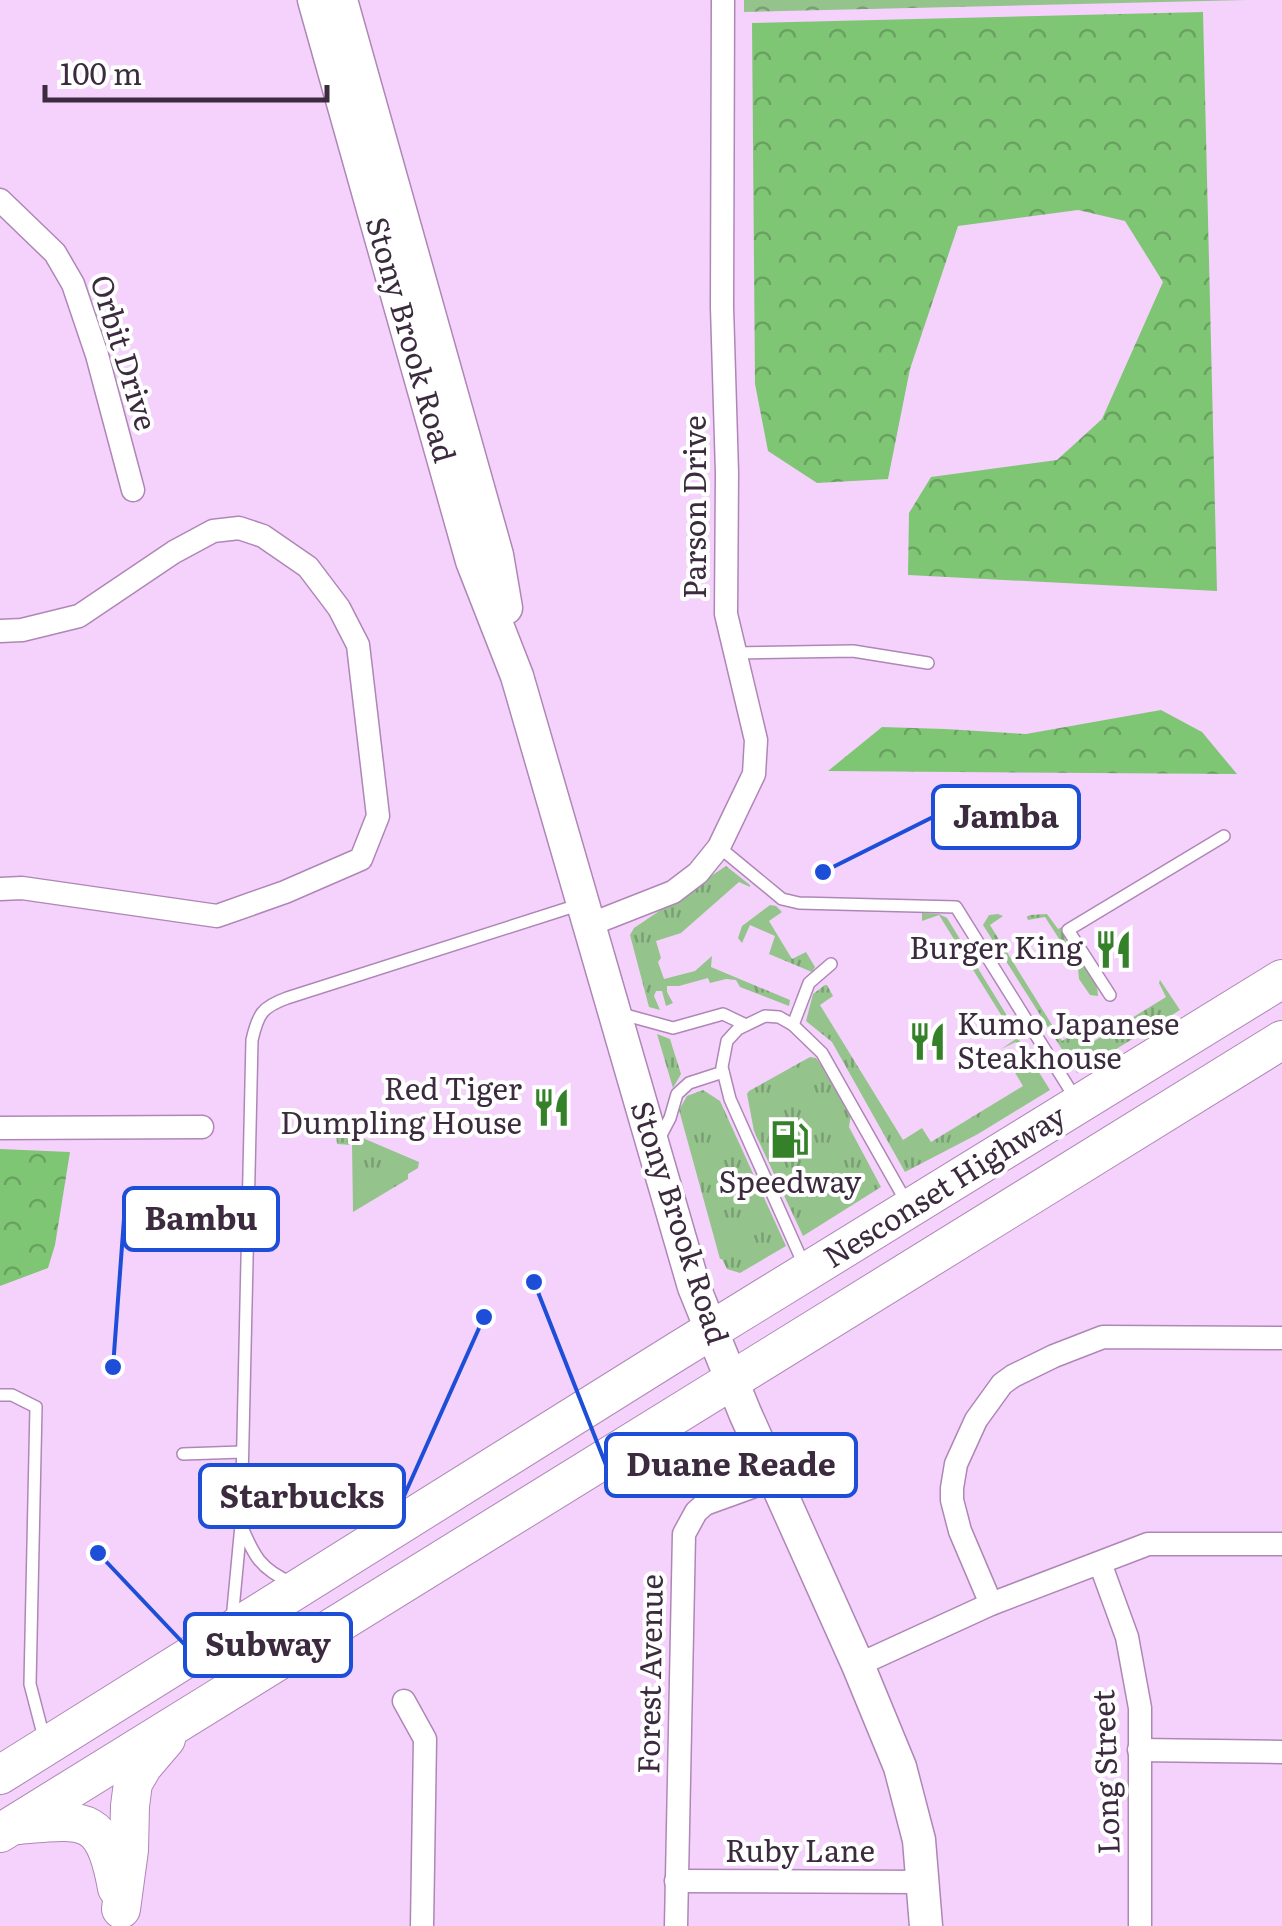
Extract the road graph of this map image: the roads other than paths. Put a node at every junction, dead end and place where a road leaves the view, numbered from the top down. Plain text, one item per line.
1 (314, 0) edge
2 (341, 0) edge
3 (723, 0) edge
4 (375, 168) junction
5 (2, 205) edge
6 (132, 490) dead end
7 (0, 631) edge
8 (734, 653) junction
9 (928, 662) dead end
10 (1224, 836) dead end
11 (718, 846) junction
12 (0, 889) edge
13 (586, 914) junction
14 (831, 964) dead end
15 (1282, 979) edge
16 (1110, 995) dead end
17 (614, 1011) junction
18 (746, 1025) junction
19 (794, 1026) junction
20 (1282, 1040) edge
21 (723, 1072) junction
22 (1079, 1104) junction
23 (0, 1128) edge
24 (202, 1128) dead end
25 (654, 1147) junction
26 (910, 1209) junction
27 (807, 1272) junction
28 (711, 1331) junction
29 (1282, 1338) edge
30 (732, 1380) junction
31 (0, 1395) edge
32 (242, 1452) junction
33 (183, 1454) dead end
34 (774, 1479) junction
35 (241, 1525) junction
36 (1282, 1544) edge
37 (1100, 1562) junction
38 (300, 1587) junction
39 (991, 1604) junction
40 (231, 1631) junction
41 (858, 1665) junction
42 (404, 1700) dead end
43 (183, 1719) junction
44 (47, 1747) junction
45 (1139, 1750) junction
46 (1282, 1752) edge
47 (0, 1775) edge
48 (6, 1830) edge
49 (676, 1881) junction
50 (923, 1882) junction
51 (121, 1918) edge
52 (422, 1926) edge
53 (676, 1926) edge
54 (926, 1926) edge
55 (1140, 1926) edge

1 - 4 main road, Stony Brook Road
2 - 4 main road, Stony Brook Road
3 - 8 street, Parson Drive
4 - 13 main road, Stony Brook Road
5 - 6 street, Orbit Drive
7 - 12 street
8 - 9 lane
8 - 11 street, Parson Drive
10 - 16 lane
11 - 13 street, Parson Drive
11 - 22 lane
13 - 17 main road, Stony Brook Road
13 - 32 lane
14 - 19 lane
15 - 22 highway, Nesconset Highway
17 - 18 lane
17 - 25 main road, Stony Brook Road
18 - 19 lane
18 - 21 lane
19 - 26 lane
20 - 30 highway, Nesconset Highway
21 - 25 lane
21 - 27 lane
22 - 26 highway, Nesconset Highway
23 - 24 street
25 - 28 main road, Stony Brook Road
26 - 27 highway, Nesconset Highway
27 - 28 highway, Nesconset Highway
28 - 30 main road, Stony Brook Road
28 - 38 highway, Nesconset Highway
29 - 39 street
30 - 34 main road, Stony Brook Road
30 - 43 highway, Nesconset Highway
31 - 44 lane
32 - 33 lane
32 - 35 lane
34 - 41 main road, Stony Brook Road
34 - 49 street, Forest Avenue
35 - 38 lane
35 - 40 lane
36 - 37 street
37 - 39 street
37 - 45 street, Long Street
38 - 40 highway, Nesconset Highway
39 - 41 street
40 - 44 highway, Nesconset Highway
41 - 50 main road, Stony Brook Road
42 - 52 street
43 - 48 highway, Nesconset Highway
43 - 51 highway
44 - 47 highway, Nesconset Highway
45 - 46 street
45 - 55 street, Long Street
48 - 51 highway
49 - 50 street, Ruby Lane
49 - 53 street, Forest Avenue
50 - 54 main road, Stony Brook Road

